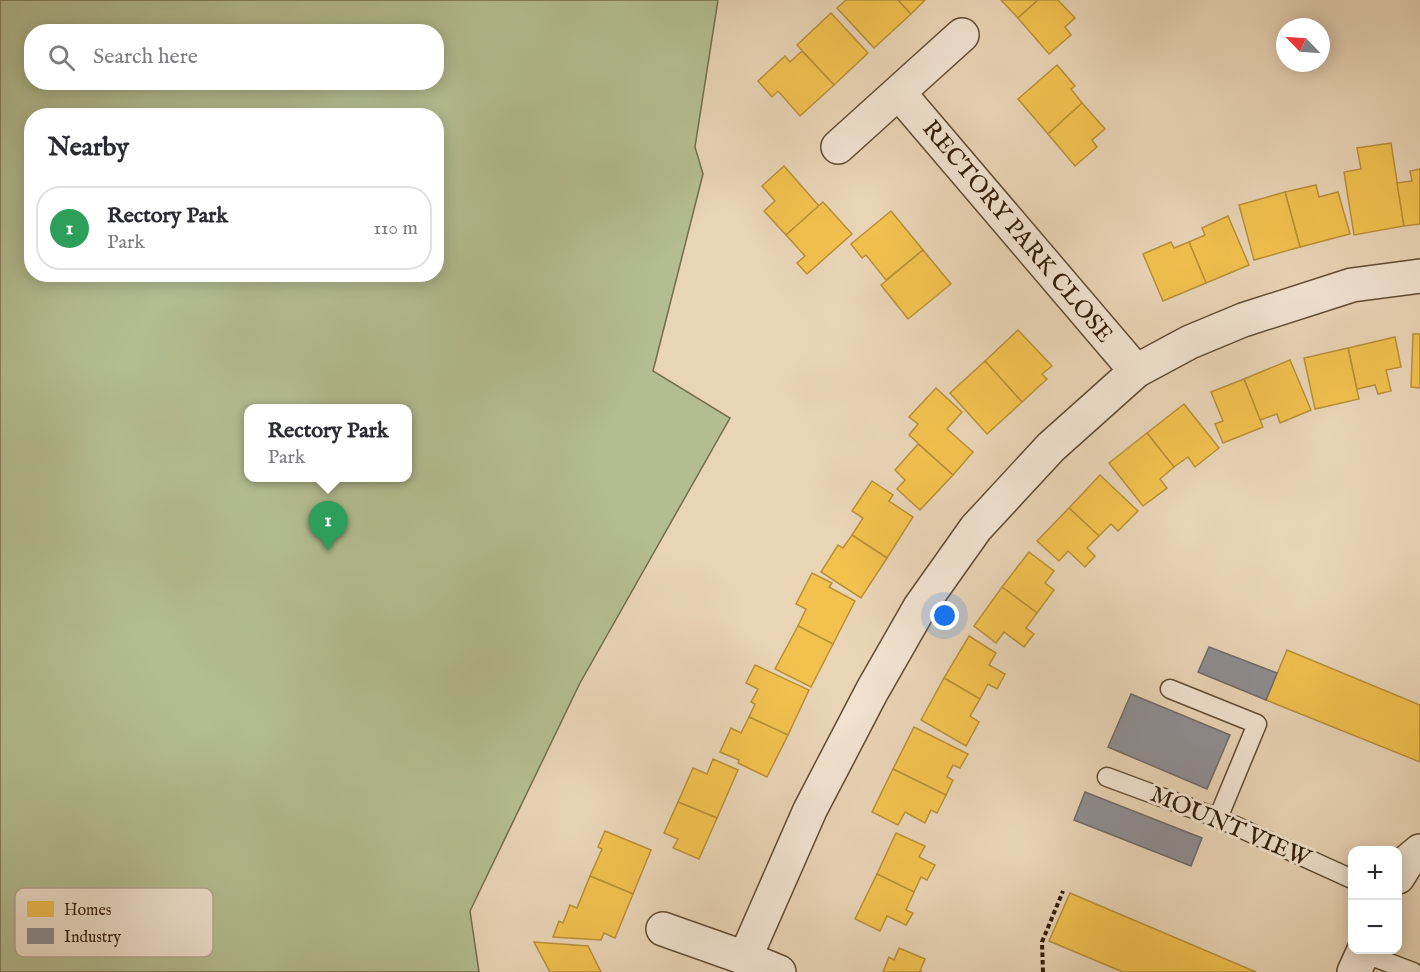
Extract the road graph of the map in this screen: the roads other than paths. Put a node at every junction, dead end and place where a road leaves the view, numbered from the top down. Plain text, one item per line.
1 (962, 35) dead end
2 (899, 93) junction
3 (838, 147) dead end
4 (1420, 276) edge
5 (1136, 371) junction
6 (1170, 689) dead end
7 (1107, 777) dead end
8 (1218, 818) junction
9 (1420, 850) edge
10 (1402, 871) edge
11 (1348, 877) edge
12 (663, 928) dead end
13 (745, 958) junction
14 (1360, 958) edge
15 (779, 972) edge
16 (1413, 972) edge

1 - 2 street
2 - 3 street
2 - 5 street, RECTORY PARK CLOSE
4 - 5 street
5 - 13 street
6 - 8 lane
7 - 8 lane, MOUNT VIEW
8 - 11 lane, MOUNT VIEW
9 - 10 street
12 - 13 street
13 - 15 street
14 - 16 lane

